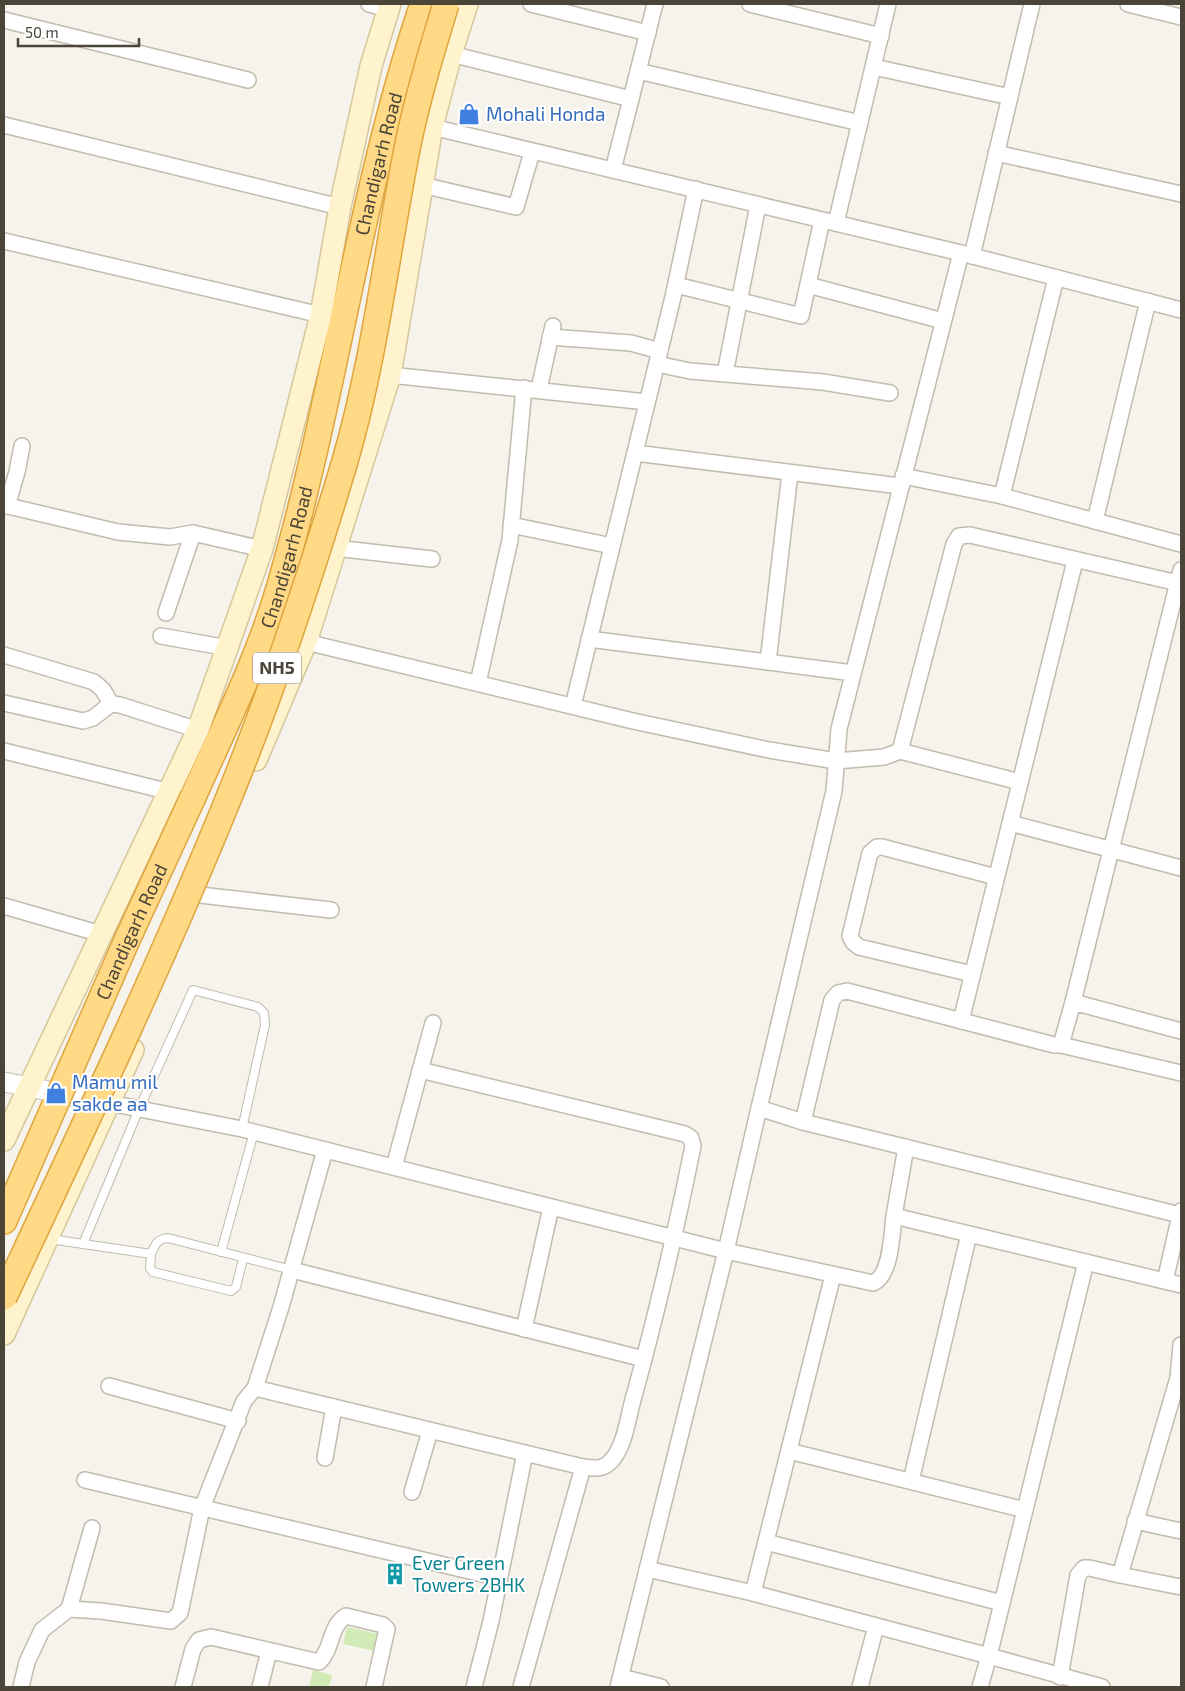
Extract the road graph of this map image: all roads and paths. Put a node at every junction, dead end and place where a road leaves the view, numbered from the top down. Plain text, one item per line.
1 (423, 4) edge
2 (446, 4) edge
3 (468, 4) edge
4 (531, 4) edge
5 (655, 4) edge
6 (750, 4) edge
7 (888, 4) edge
8 (1032, 4) edge
9 (382, 5) edge
10 (1136, 5) edge
11 (1181, 17) edge
12 (4, 20) edge
13 (648, 33) junction
14 (881, 36) junction
15 (451, 54) junction
16 (874, 67) junction
17 (638, 71) junction
18 (248, 80) dead end
19 (1010, 97) junction
20 (631, 99) junction
21 (860, 123) junction
22 (4, 125) edge
23 (432, 127) junction
24 (532, 152) junction
25 (996, 153) junction
26 (613, 170) junction
27 (422, 184) junction
28 (696, 189) junction
29 (1181, 194) edge
30 (758, 205) junction
31 (340, 207) junction
32 (829, 222) junction
33 (4, 241) edge
34 (967, 254) junction
35 (1056, 278) junction
36 (808, 284) junction
37 (676, 285) junction
38 (739, 301) junction
39 (1148, 301) junction
40 (1181, 310) edge
41 (321, 315) junction
42 (943, 321) junction
43 (658, 358) junction
44 (725, 374) junction
45 (390, 375) junction
46 (532, 388) junction
47 (890, 394) dead end
48 (648, 402) junction
49 (22, 446) dead end
50 (635, 453) junction
51 (790, 473) junction
52 (902, 481) junction
53 (1002, 496) junction
54 (6, 505) edge
55 (1094, 521) junction
56 (511, 525) junction
57 (193, 533) junction
58 (1181, 544) edge
59 (612, 546) junction
60 (335, 548) junction
61 (262, 549) junction
62 (432, 559) dead end
63 (1075, 561) junction
64 (1180, 577) edge
65 (166, 613) dead end
66 (161, 636) dead end
67 (589, 639) junction
68 (306, 642) junction
69 (228, 648) junction
70 (4, 656) edge
71 (768, 662) junction
72 (853, 673) junction
73 (478, 683) junction
74 (4, 703) edge
75 (112, 704) junction
76 (573, 706) junction
77 (198, 730) junction
78 (4, 751) edge
79 (900, 751) junction
80 (836, 761) junction
81 (1020, 782) junction
82 (170, 792) junction
83 (1010, 823) junction
84 (1110, 849) junction
85 (1181, 868) edge
86 (996, 877) junction
87 (200, 894) junction
88 (4, 906) edge
89 (331, 910) dead end
90 (101, 934) junction
91 (972, 974) junction
92 (1073, 1002) junction
93 (961, 1021) junction
94 (433, 1023) dead end
95 (1181, 1031) edge
96 (1061, 1045) junction
97 (420, 1070) junction
98 (1181, 1073) edge
99 (4, 1082) edge
100 (28, 1087) junction
101 (109, 1103) junction
102 (759, 1108) junction
103 (139, 1109) junction
104 (803, 1122) junction
105 (248, 1130) junction
106 (4, 1140) edge
107 (906, 1147) junction
108 (325, 1150) junction
109 (394, 1167) junction
110 (551, 1207) junction
111 (1181, 1213) edge
112 (894, 1216) junction
113 (4, 1220) edge
114 (969, 1234) junction
115 (674, 1238) junction
116 (46, 1239) junction
117 (82, 1244) junction
118 (726, 1251) junction
119 (221, 1252) junction
120 (151, 1254) junction
121 (243, 1259) junction
122 (1086, 1262) junction
123 (292, 1270) junction
124 (833, 1275) junction
125 (1165, 1281) junction
126 (1181, 1285) edge
127 (4, 1298) edge
128 (524, 1329) junction
129 (4, 1334) edge
130 (1181, 1345) edge
131 (644, 1359) junction
132 (1179, 1378) edge
133 (110, 1386) dead end
134 (255, 1388) junction
135 (334, 1407) junction
136 (238, 1421) junction
137 (430, 1431) junction
138 (789, 1451) junction
139 (525, 1453) junction
140 (325, 1458) dead end
141 (583, 1467) junction
142 (85, 1480) dead end
143 (911, 1481) junction
144 (412, 1492) dead end
145 (202, 1508) junction
146 (1025, 1510) junction
147 (1135, 1521) junction
148 (92, 1528) dead end
149 (1181, 1531) edge
150 (766, 1542) junction
151 (648, 1569) junction
152 (1120, 1575) junction
153 (499, 1578) junction
154 (1181, 1587) edge
155 (753, 1592) junction
156 (1002, 1603) junction
157 (69, 1609) junction
158 (876, 1626) junction
159 (269, 1651) junction
160 (988, 1656) junction
161 (1060, 1677) junction
162 (619, 1682) edge
163 (21, 1687) edge
164 (183, 1687) edge
165 (260, 1687) edge
166 (374, 1687) edge
167 (474, 1687) edge
168 (521, 1687) edge
169 (661, 1687) edge
170 (860, 1687) edge
171 (980, 1687) edge
172 (1102, 1687) edge

1 - 113 highway, Chandigarh Road / NH5, bridge
2 - 127 highway, NH5, bridge
3 - 15 main road
4 - 13 street
5 - 13 street
6 - 14 street
7 - 14 street
8 - 19 street
9 - 31 main road
10 - 11 street
12 - 18 street
13 - 17 street
14 - 16 street
15 - 20 street
15 - 23 main road
16 - 19 street
16 - 21 street
17 - 20 street
17 - 21 street
19 - 25 street
20 - 26 street
21 - 32 street
22 - 31 street
23 - 24 street
23 - 27 main road
24 - 26 street
24 - 27 street
25 - 29 street
25 - 34 street
26 - 28 street
27 - 45 main road
28 - 30 street
28 - 37 street
30 - 32 street
30 - 38 street
31 - 41 main road
32 - 34 street
32 - 36 street
33 - 41 street
34 - 35 street
34 - 42 street
35 - 39 street
35 - 53 street
36 - 38 street
36 - 42 street
37 - 38 street
37 - 43 street
38 - 44 street
39 - 40 street
39 - 55 street
41 - 61 main road
42 - 52 street
43 - 44 street
43 - 46 street
43 - 48 street
44 - 47 street
45 - 46 street
45 - 60 main road
46 - 48 street
46 - 56 street
48 - 50 street
49 - 54 street
50 - 51 street
50 - 59 street
51 - 52 street
51 - 71 street
52 - 53 street
52 - 72 street
53 - 55 street
54 - 57 street
55 - 58 street
56 - 59 street
56 - 73 street
57 - 61 street
57 - 65 street
59 - 67 street
60 - 62 street
60 - 68 main road
61 - 69 main road
63 - 64 street
63 - 79 street
63 - 81 street
64 - 84 street
66 - 69 street
67 - 71 street
67 - 76 street
68 - 73 street
68 - 87 main road
69 - 77 main road
70 - 75 street
71 - 72 street
72 - 80 street
73 - 76 street
74 - 75 street
75 - 77 street
76 - 80 street
77 - 82 main road
78 - 82 street
79 - 80 street
79 - 81 street
80 - 102 street
81 - 83 street
82 - 90 main road
83 - 84 street
83 - 86 street
84 - 85 street
84 - 92 street
86 - 91 street
86 - 91 street
87 - 89 street
87 - 101 main road
88 - 90 street
90 - 100 main road
91 - 93 street
92 - 95 street
92 - 96 street
93 - 96 street
93 - 104 street
94 - 97 street
96 - 98 street
97 - 109 street
97 - 115 street
99 - 100 street
100 - 101 street
100 - 106 main road
101 - 103 street
101 - 116 main road
102 - 104 street
102 - 118 street
103 - 105 street
103 - 105 lane
103 - 117 lane
104 - 107 street
105 - 108 street
105 - 119 lane
107 - 111 street
107 - 112 street
108 - 109 street
108 - 123 street
109 - 110 street
110 - 115 street
110 - 128 street
111 - 125 street
112 - 114 street
112 - 124 street
114 - 122 street
114 - 143 street
115 - 118 street
115 - 131 street
116 - 117 lane
116 - 129 main road
117 - 120 lane
118 - 124 street
118 - 151 street
119 - 120 lane
119 - 121 lane
120 - 121 lane
121 - 123 lane
122 - 125 street
122 - 146 street
123 - 128 street
123 - 134 street
124 - 138 street
125 - 126 street
128 - 131 street
130 - 132 street
131 - 141 street
132 - 147 street
133 - 136 street
134 - 135 street
134 - 136 street
135 - 137 street
135 - 140 street
136 - 145 street
137 - 139 street
137 - 144 street
138 - 143 street
138 - 150 street
139 - 141 street
139 - 153 street
141 - 168 street
142 - 145 street
143 - 146 street
145 - 153 street
145 - 157 street
146 - 156 street
147 - 149 street
147 - 152 street
148 - 157 street
150 - 155 street
150 - 156 street
151 - 155 street
151 - 162 street
152 - 154 street
152 - 161 street
153 - 167 street
155 - 158 street
156 - 160 street
157 - 163 street
158 - 160 street
158 - 170 street
159 - 164 street
159 - 165 street
159 - 166 street
160 - 161 street
160 - 171 street
161 - 172 street
162 - 169 street

